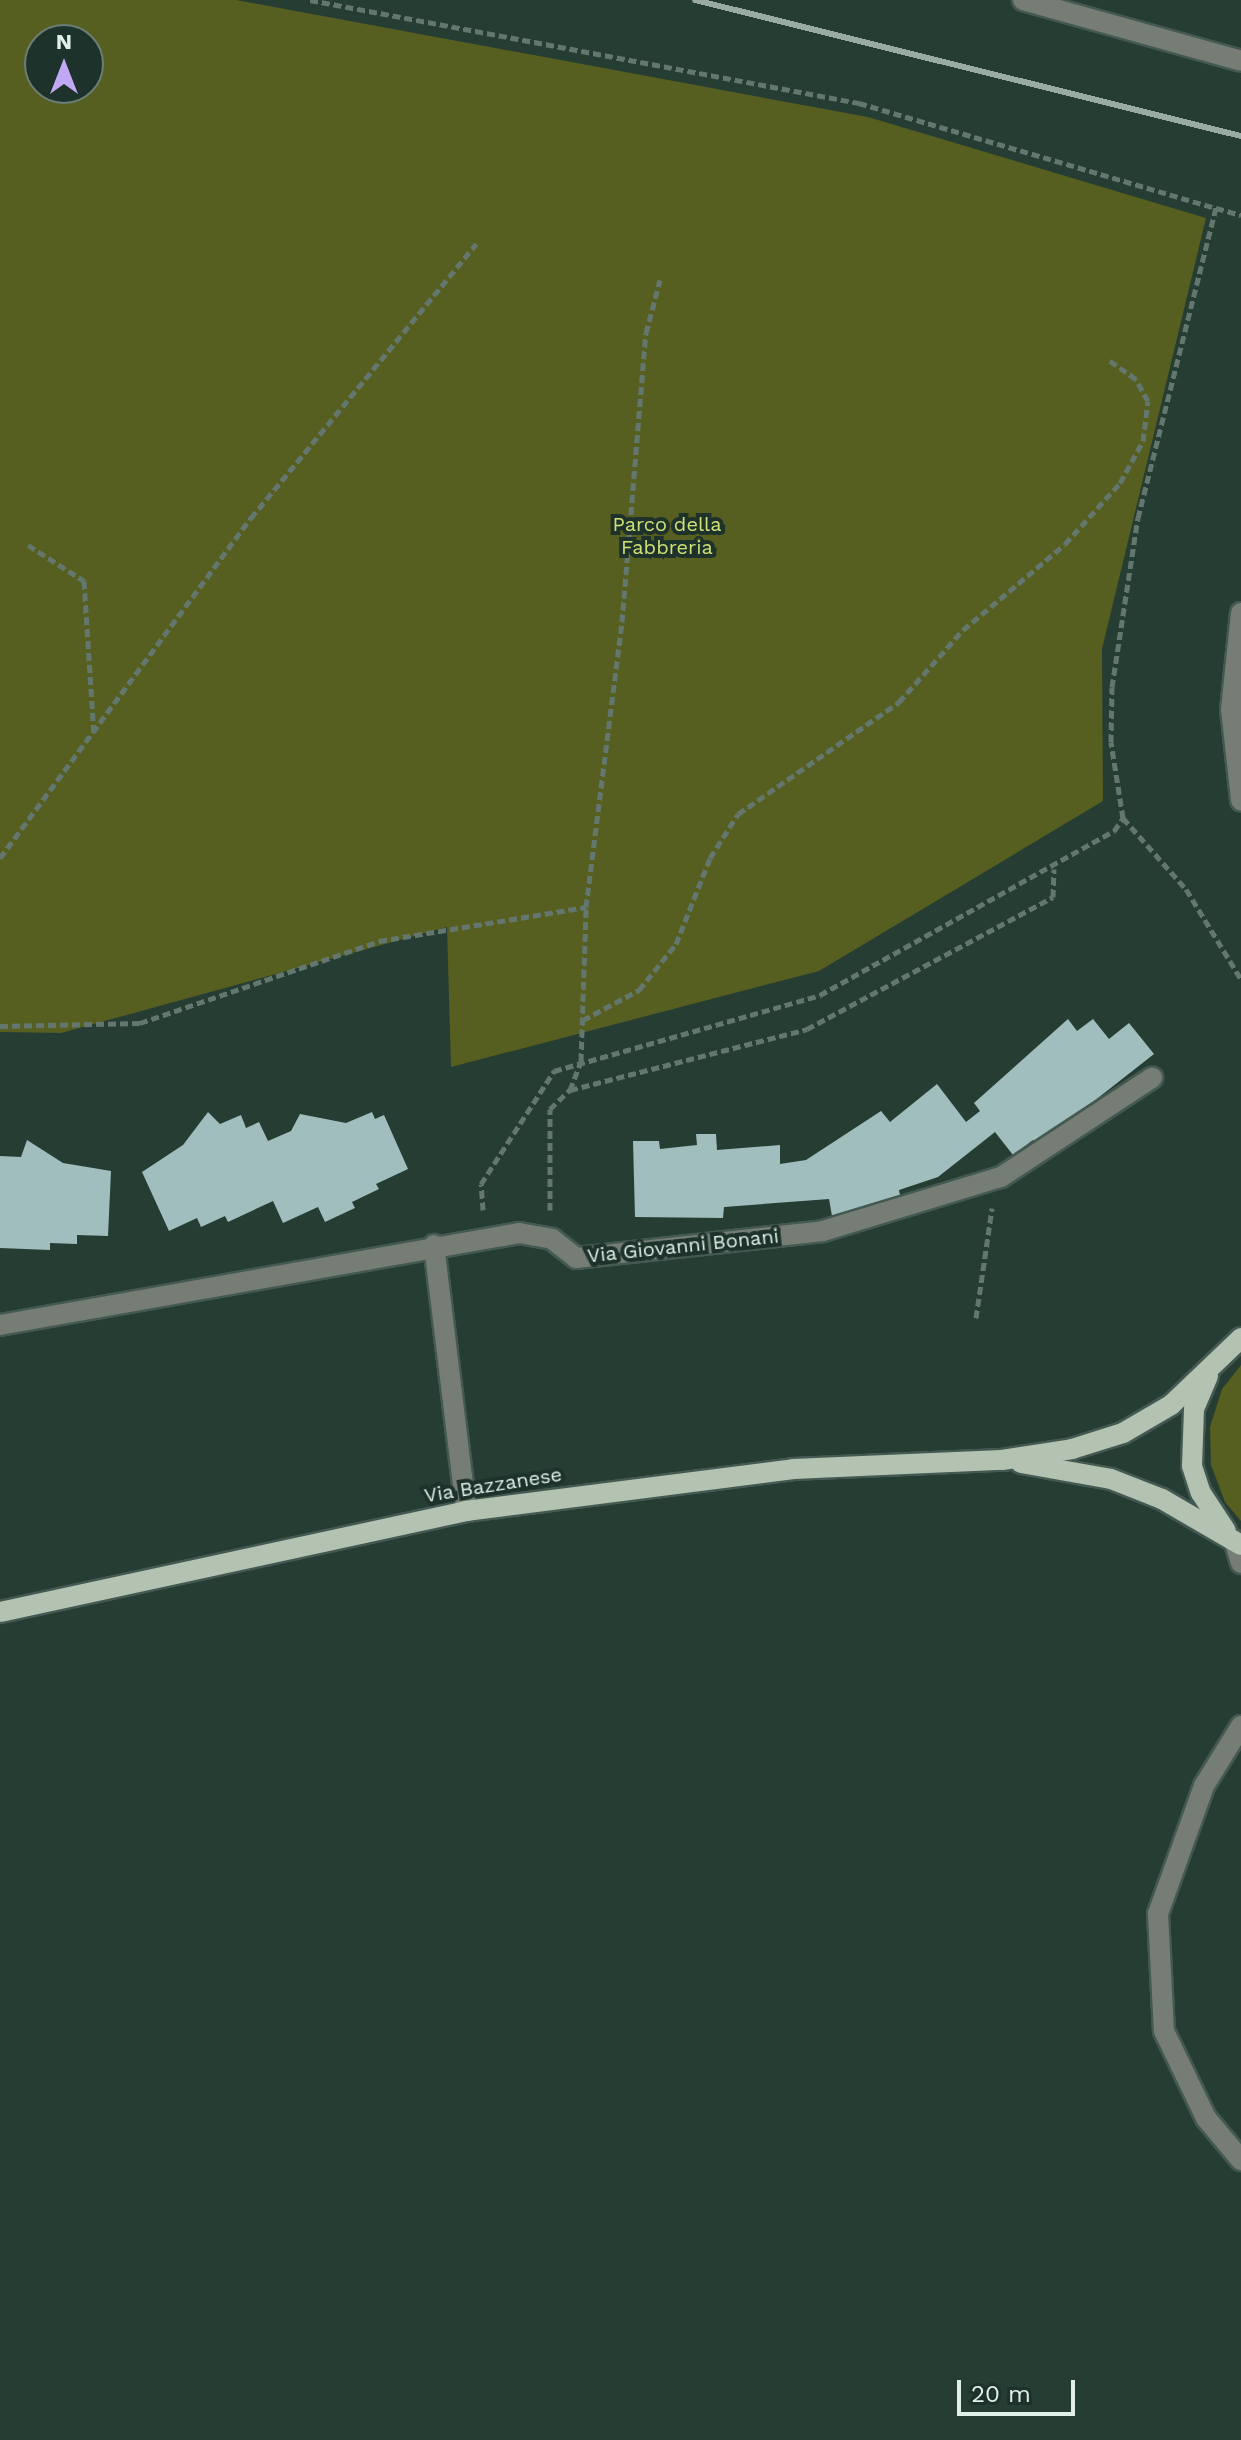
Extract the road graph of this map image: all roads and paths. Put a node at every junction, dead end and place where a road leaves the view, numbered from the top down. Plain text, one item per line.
1 (310, 0) edge
2 (1023, 0) edge
3 (1241, 61) edge
4 (1216, 208) junction
5 (1241, 215) edge
6 (476, 244) dead end
7 (660, 280) dead end
8 (1107, 359) dead end
9 (28, 545) dead end
10 (1241, 613) edge
11 (94, 735) junction
12 (1241, 800) edge
13 (1123, 818) junction
14 (0, 858) edge
15 (1054, 869) junction
16 (586, 907) junction
17 (1241, 979) edge
18 (583, 1020) junction
19 (0, 1026) edge
20 (581, 1061) junction
21 (1152, 1078) dead end
22 (570, 1090) junction
23 (992, 1180) junction
24 (484, 1238) junction
25 (552, 1239) junction
26 (434, 1245) junction
27 (976, 1318) dead end
28 (0, 1325) edge
29 (1241, 1338) edge
30 (1219, 1358) junction
31 (1002, 1460) junction
32 (466, 1511) junction
33 (1238, 1543) edge
34 (1241, 1563) edge
35 (0, 1612) edge
36 (1241, 1726) edge
37 (1241, 2160) edge

1 - 4 path
2 - 3 street
4 - 5 path
4 - 13 path
6 - 11 path
7 - 16 path
8 - 18 path
9 - 11 path
10 - 12 street
11 - 14 path
13 - 15 path
13 - 17 path
15 - 20 path
15 - 22 path
16 - 18 path
16 - 19 path
18 - 20 path
20 - 22 path
20 - 24 path
21 - 23 street, Via Giovanni Bonani
22 - 25 path
23 - 25 street, Via Giovanni Bonani
23 - 27 path
24 - 25 street, Via Giovanni Bonani
24 - 26 street, Via Giovanni Bonani
26 - 28 street, Via Giovanni Bonani
26 - 32 street
29 - 30 main road, Via Bazzanese
30 - 31 main road, Via Bazzanese
30 - 33 main road, Via Bazzanese
31 - 32 main road, Via Bazzanese
31 - 33 main road, Via Bazzanese
32 - 35 main road, Via Bazzanese
33 - 34 street
36 - 37 street

